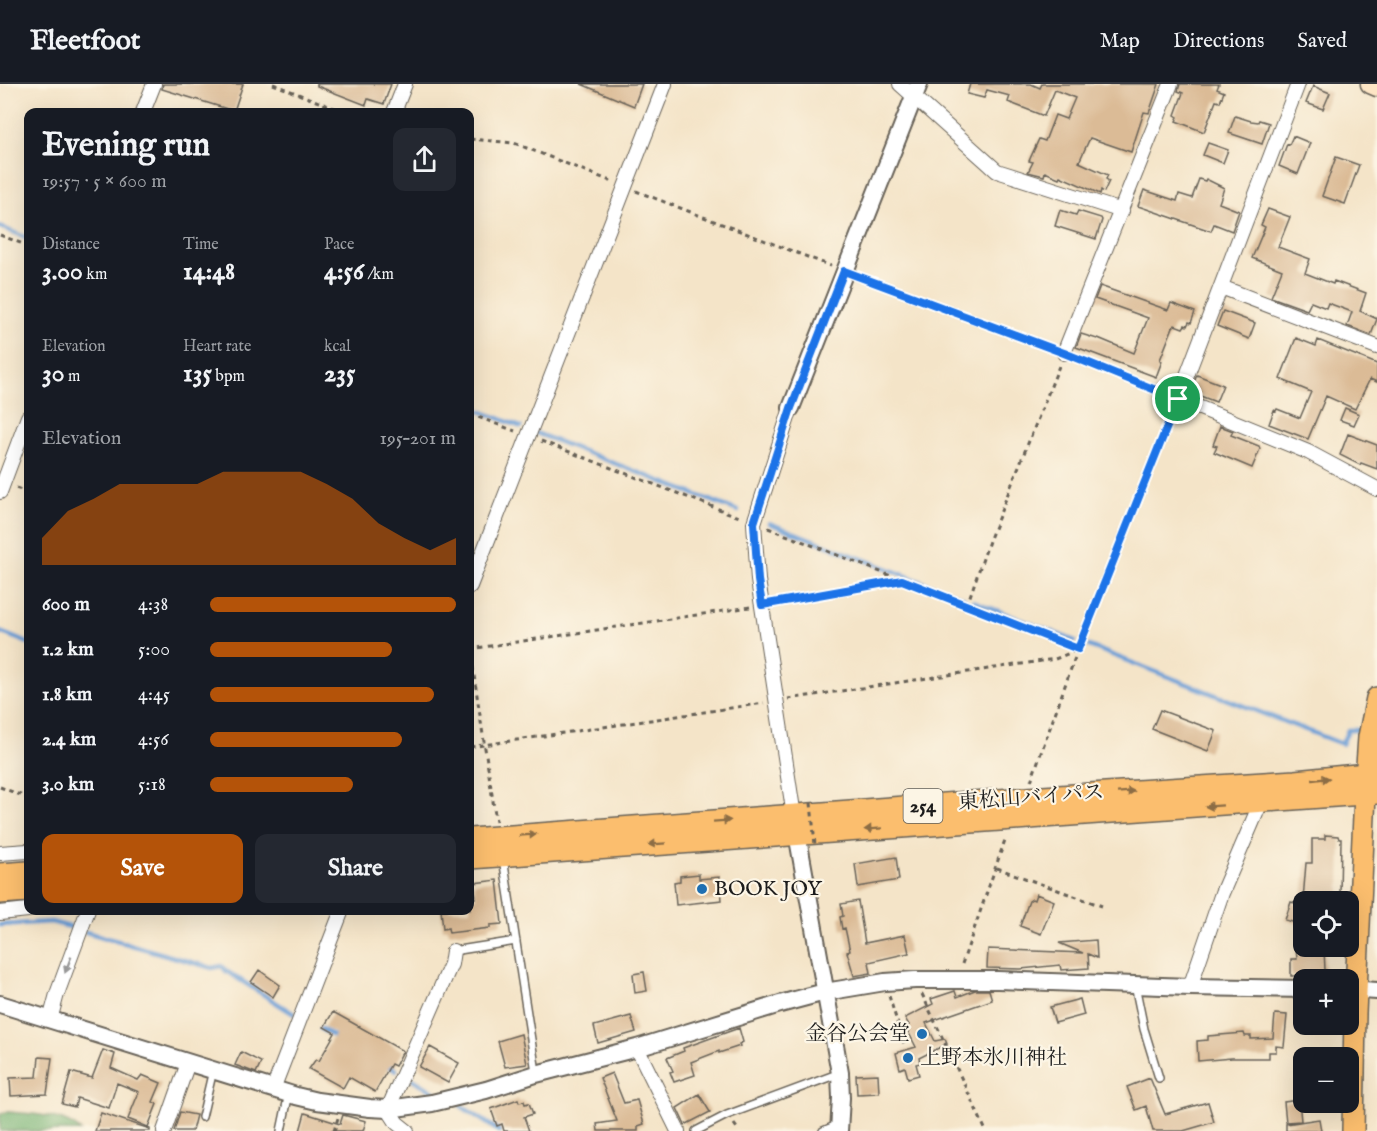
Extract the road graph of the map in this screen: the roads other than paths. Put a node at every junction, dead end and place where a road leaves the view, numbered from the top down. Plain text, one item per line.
1 (154, 84) edge
2 (405, 84) edge
3 (665, 84) edge
4 (900, 84) edge
5 (1172, 84) edge
6 (1298, 84) edge
7 (1370, 84) edge
8 (1377, 87) edge
9 (917, 90) edge
10 (145, 108) edge
11 (396, 108) edge
12 (1122, 211) junction
13 (1221, 287) junction
14 (1377, 347) edge
15 (1064, 353) road end
16 (791, 408) joint
17 (24, 428) edge
18 (1377, 489) edge
19 (0, 492) edge
20 (474, 575) edge
21 (1377, 698) edge
22 (1372, 784) edge
23 (1261, 802) junction
24 (804, 824) junction
25 (474, 840) edge
26 (500, 847) junction
27 (24, 851) edge
28 (0, 852) edge
29 (474, 857) edge
30 (18, 886) edge
31 (0, 913) edge
32 (86, 915) edge
33 (340, 915) edge
34 (516, 941) junction
35 (453, 951) joint
36 (1135, 985) junction
37 (1190, 987) junction
38 (1293, 989) edge
39 (1361, 990) edge
40 (825, 993) junction
41 (0, 1004) edge
42 (50, 1020) junction
43 (637, 1048) junction
44 (188, 1063) junction
45 (213, 1070) junction
46 (840, 1073) junction
47 (536, 1074) junction
48 (1159, 1077) dead end
49 (273, 1089) junction
50 (289, 1093) junction
51 (388, 1109) junction
52 (202, 1117) dead end
53 (839, 1128) edge
54 (164, 1131) edge
55 (281, 1131) edge
56 (407, 1131) edge
57 (678, 1131) edge
58 (696, 1131) edge
59 (823, 1131) edge
60 (1353, 1131) edge

1 - 10 street
2 - 11 street
3 - 20 street
4 - 9 street
5 - 12 street
6 - 13 street
7 - 8 main road
9 - 12 street
9 - 16 street
12 - 15 street
13 - 14 street
13 - 18 street
16 - 24 street
17 - 19 street
21 - 22 main road
22 - 23 main road, 東松山バイパス / 254
24 -> 22 main road, 東松山バイパス / 254
22 - 39 main road
23 -> 24 main road, 東松山バイパス / 254
23 - 37 street
24 - 26 main road, 東松山バイパス / 254
24 - 40 street
25 - 26 main road, 東松山バイパス / 254
26 - 29 main road, 東松山バイパス / 254
26 - 34 lane
27 - 28 street
30 - 31 street
32 -> 42 street
33 - 49 street
34 - 35 lane
34 - 47 lane
35 - 51 street
36 - 37 street
36 - 40 street
36 - 48 lane
37 - 38 street
39 - 60 main road
40 - 43 street
40 - 46 street
41 - 42 street
42 - 44 street
43 - 47 street
43 - 57 street
44 - 45 street
44 - 54 street
45 - 49 street
45 - 52 lane
46 - 53 street
46 - 58 lane
47 - 51 street
49 - 50 street
50 - 51 street
50 - 55 lane
51 - 56 street
53 - 59 lane

